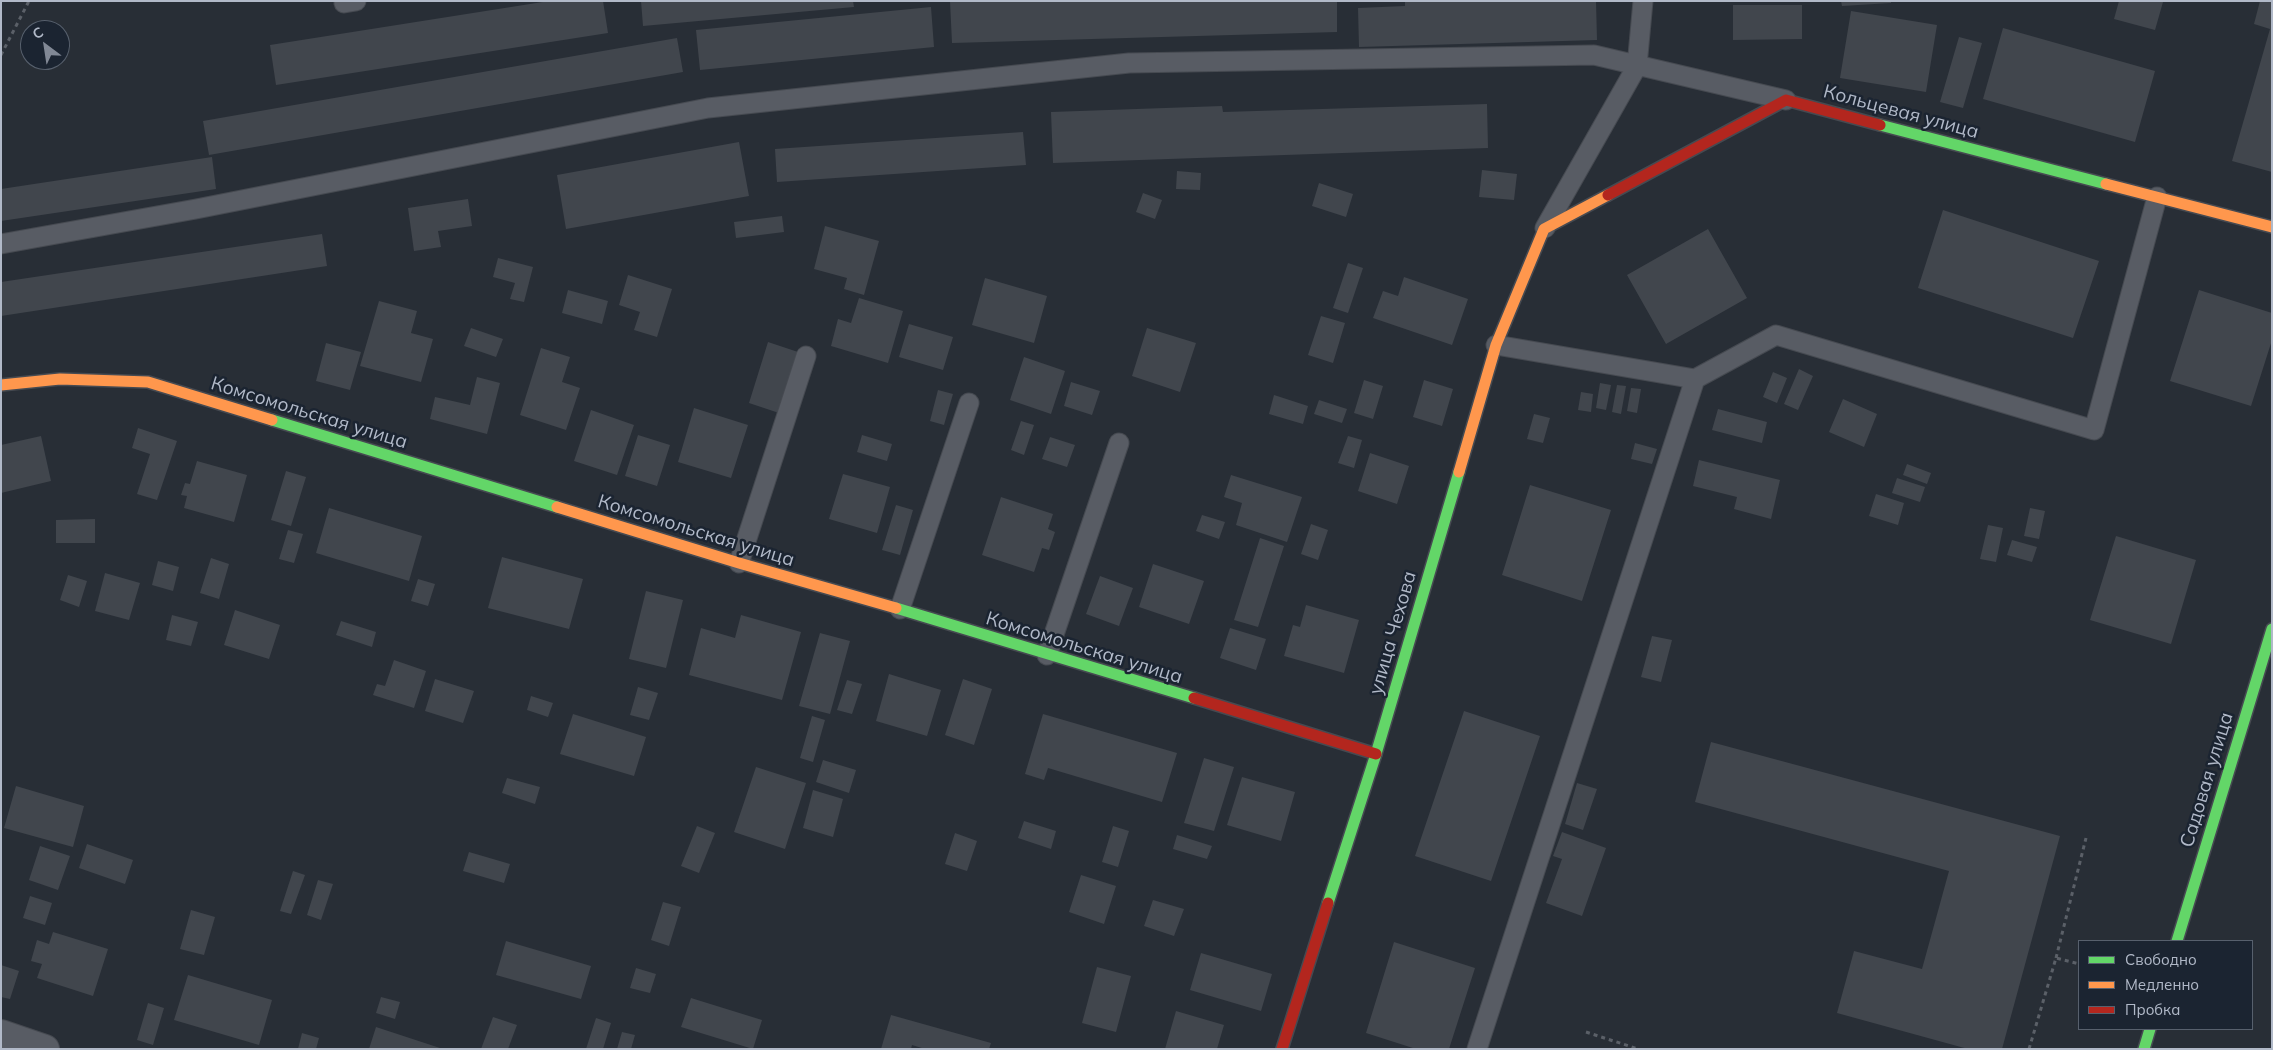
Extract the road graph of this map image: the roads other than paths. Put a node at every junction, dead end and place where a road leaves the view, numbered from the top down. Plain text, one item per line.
1 (1643, 1) edge
2 (1637, 66) junction
3 (1786, 100) junction
4 (2157, 197) junction
5 (2272, 226) edge
6 (1544, 229) junction
7 (1, 244) edge
8 (1496, 345) junction
9 (806, 356) dead end
10 (1695, 379) junction
11 (1, 385) edge
12 (968, 402) dead end
13 (1119, 443) dead end
14 (739, 563) junction
15 (900, 609) junction
16 (2272, 629) edge
17 (1046, 655) junction
18 (1376, 754) junction
19 (2177, 940) edge
20 (2150, 1030) edge
21 (1, 1034) edge
22 (45, 1049) edge
23 (1282, 1049) edge
24 (1477, 1049) edge
25 (2144, 1049) edge

1 - 2 lane
2 - 3 lane
2 - 6 lane
2 - 7 lane
3 - 4 street, Кольцевая улица
3 - 6 street
4 - 5 street, Кольцевая улица
4 - 10 lane
6 - 8 street, улица Чехова
8 - 10 lane
8 - 18 street, улица Чехова
9 - 14 lane
10 - 24 lane
11 - 14 street, Комсомольская улица
12 - 15 lane
13 - 17 lane
14 - 15 street, Комсомольская улица
15 - 17 street, Комсомольская улица
16 - 19 street, Садовая улица
17 - 18 street, Комсомольская улица
18 - 23 street, улица Чехова
20 - 25 street
21 - 22 street

